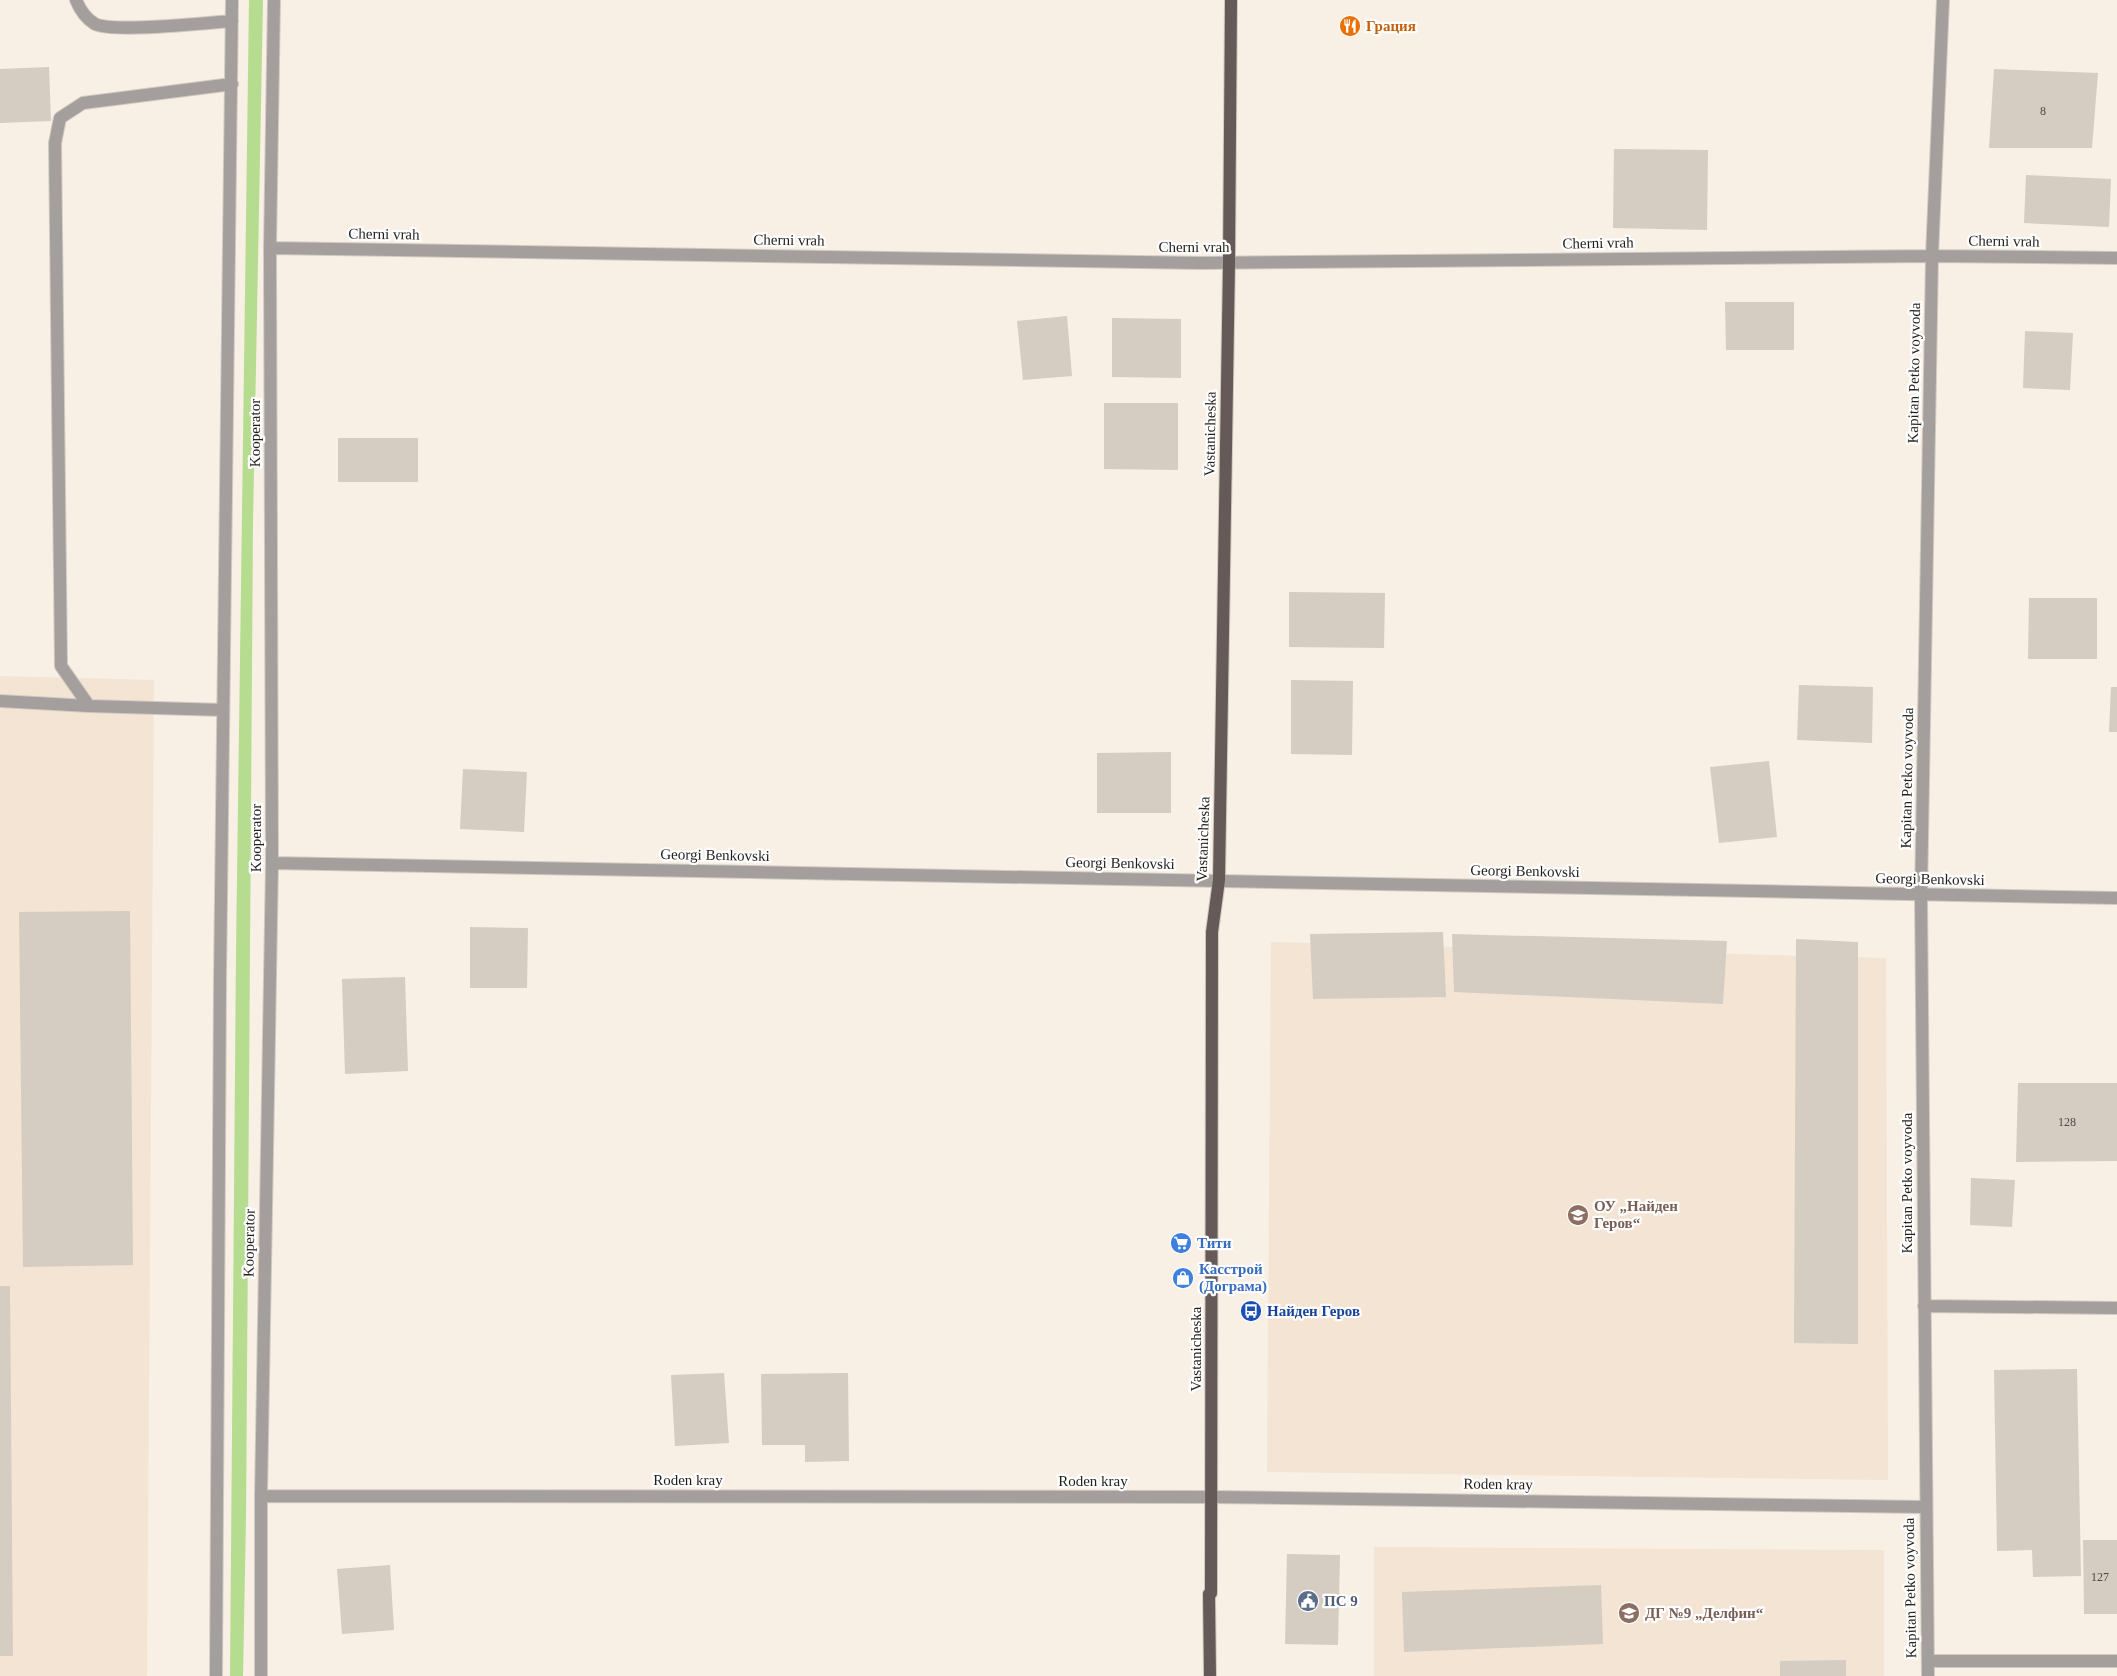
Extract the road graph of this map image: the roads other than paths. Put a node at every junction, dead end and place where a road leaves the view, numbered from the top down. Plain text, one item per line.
1 (76, 0) edge
2 (232, 0) edge
3 (274, 0) edge
4 (1231, 0) edge
5 (1943, 0) edge
6 (232, 22) junction
7 (232, 84) junction
8 (270, 248) junction
9 (1932, 256) junction
10 (2117, 258) edge
11 (1229, 263) junction
12 (0, 701) edge
13 (89, 706) junction
14 (223, 710) junction
15 (272, 863) junction
16 (1219, 880) junction
17 (1921, 896) junction
18 (2117, 898) edge
19 (1924, 1306) junction
20 (2117, 1308) edge
21 (261, 1496) junction
22 (1213, 1497) junction
23 (1925, 1507) junction
24 (1928, 1661) junction
25 (2117, 1661) edge
26 (216, 1676) edge
27 (261, 1676) edge
28 (1210, 1676) edge
29 (1928, 1676) edge

1 - 6 street
2 - 6 street, Kooperator
3 - 8 street, Kooperator
4 - 11 main road, Vastanicheska
5 - 9 street, Kapitan Petko voyvoda
6 - 7 street, Kooperator
7 - 13 street
7 - 14 street, Kooperator
8 - 11 street, Cherni vrah
8 - 15 street, Kooperator
9 - 10 street, Cherni vrah
9 - 11 street, Cherni vrah
9 - 17 street, Kapitan Petko voyvoda
11 - 16 main road, Vastanicheska
12 - 13 street
13 - 14 street
14 - 26 street, Kooperator
15 - 16 street, Georgi Benkovski
15 - 21 street, Kooperator
16 - 17 street, Georgi Benkovski
16 - 22 main road, Vastanicheska
17 - 18 street, Georgi Benkovski
17 - 19 street, Kapitan Petko voyvoda
19 - 20 street
19 - 23 street, Kapitan Petko voyvoda
21 - 22 street, Roden kray
21 - 27 street, Kooperator
22 - 23 street, Roden kray
22 - 28 main road, Vastanicheska
23 - 24 street, Kapitan Petko voyvoda
24 - 25 street
24 - 29 street, Kapitan Petko voyvoda

